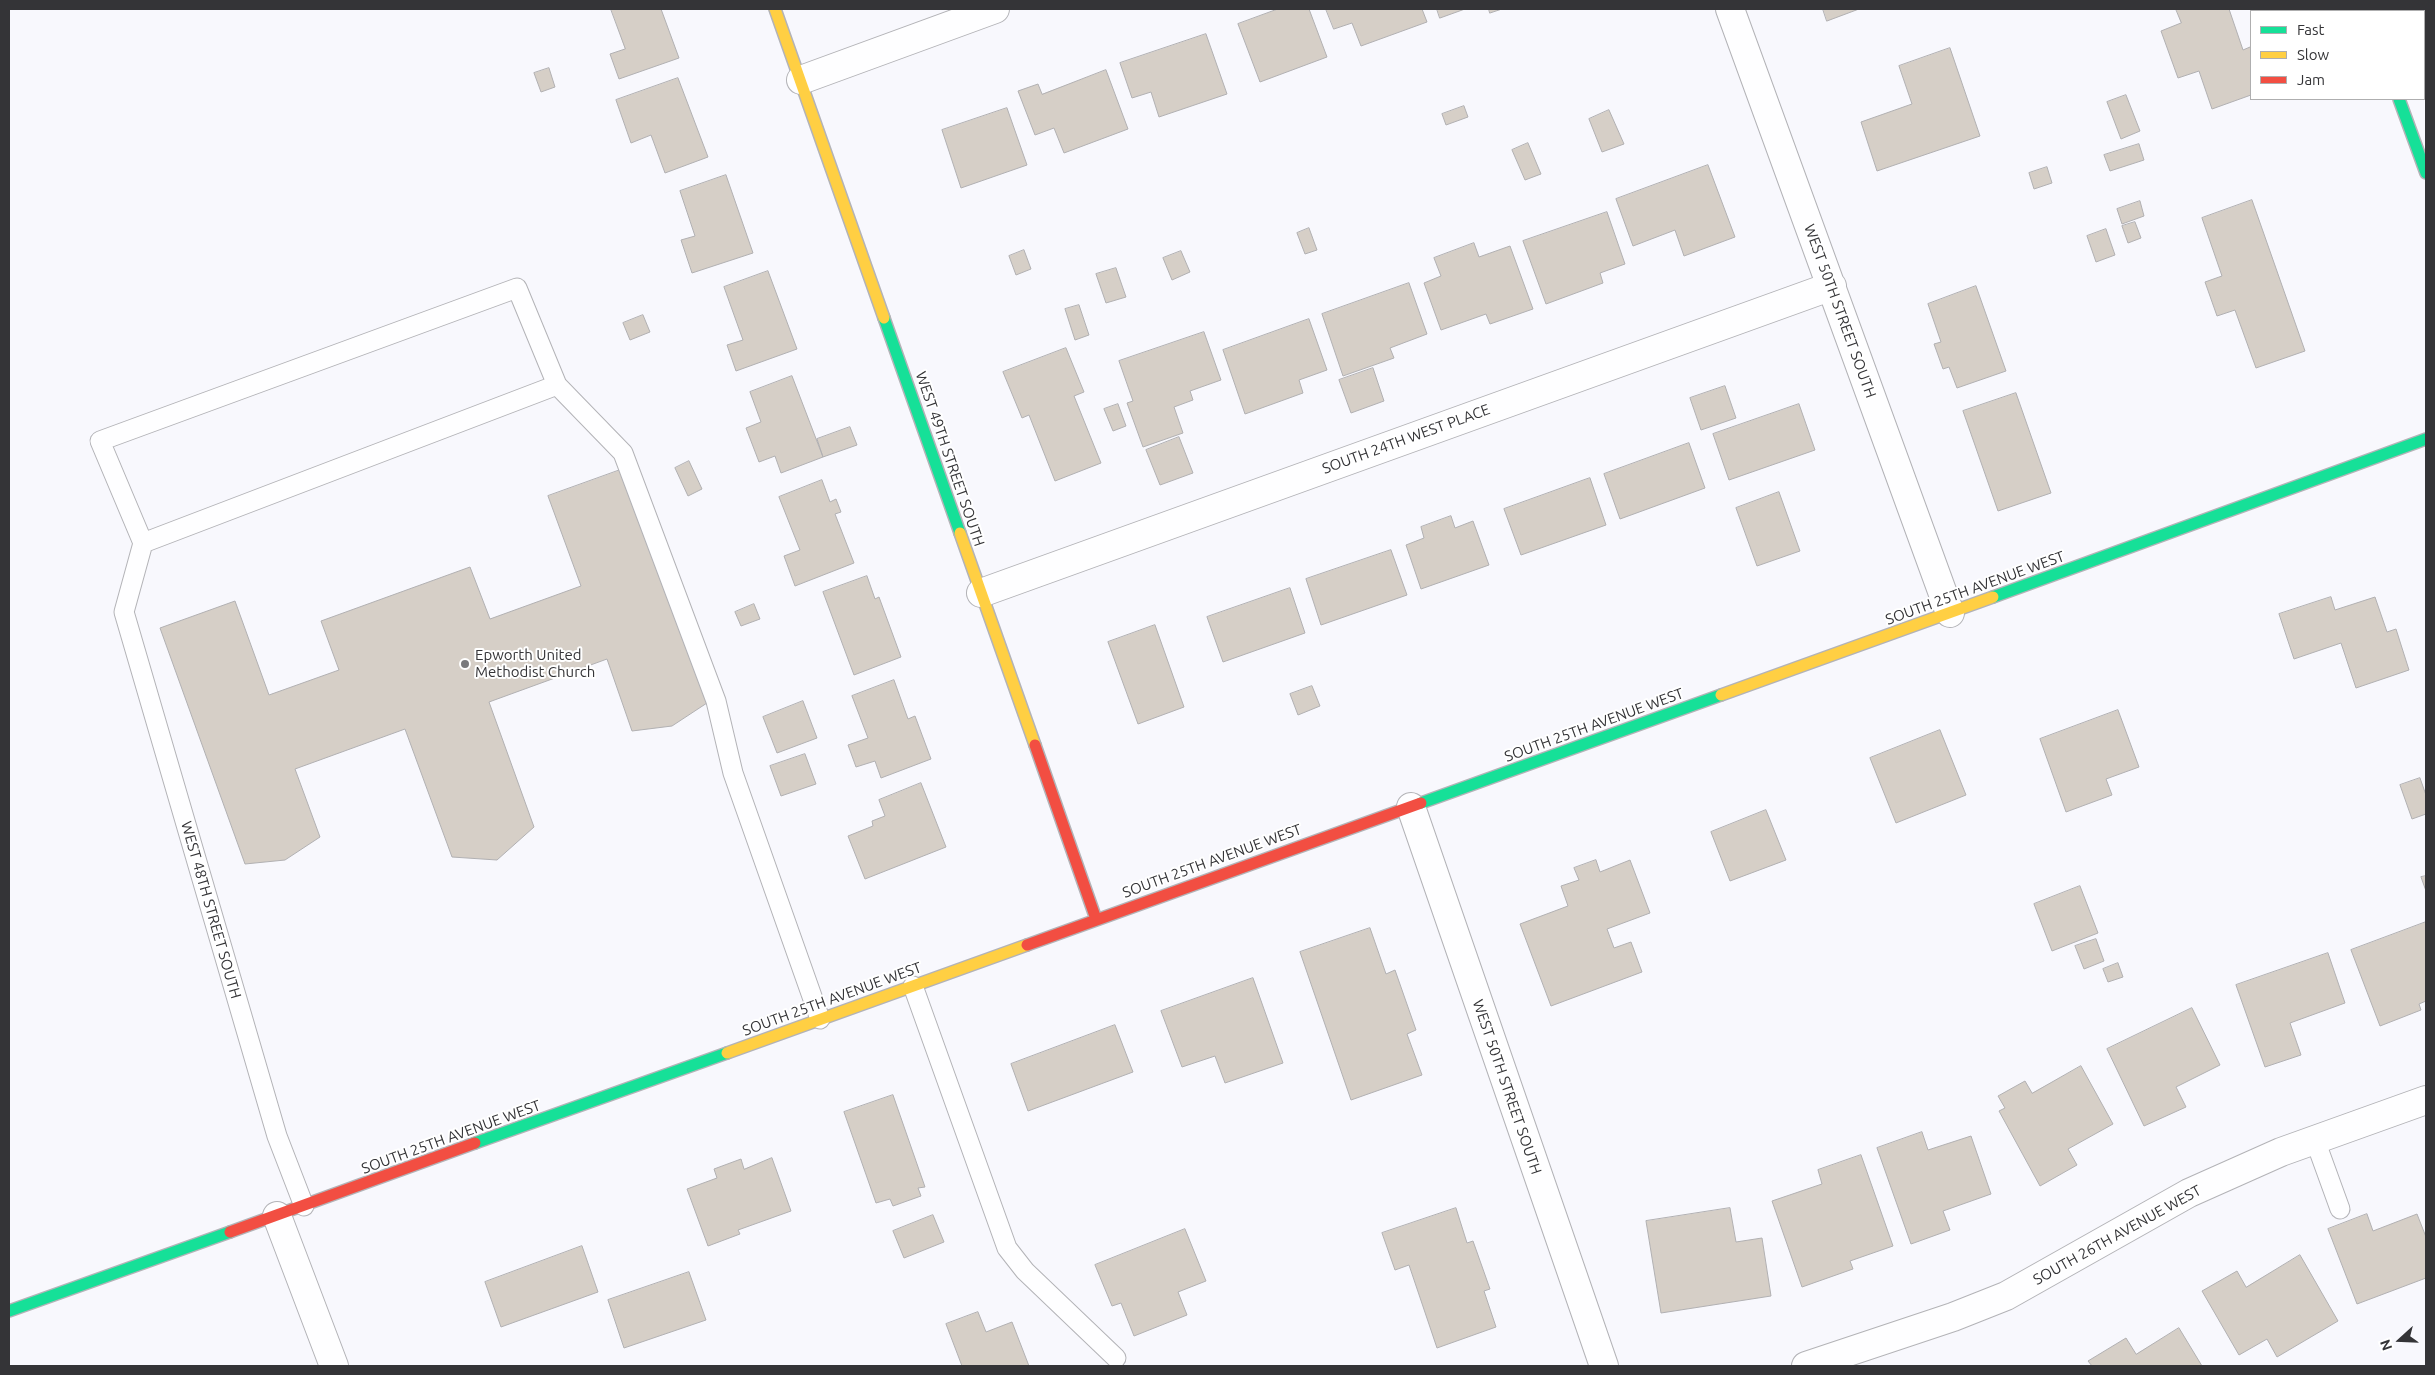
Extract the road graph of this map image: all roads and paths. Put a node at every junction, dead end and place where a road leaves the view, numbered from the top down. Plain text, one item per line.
1 (775, 9) edge
2 (995, 9) edge
3 (1730, 9) edge
4 (801, 80) junction
5 (2399, 100) edge
6 (2426, 173) edge
7 (1832, 286) junction
8 (557, 385) junction
9 (2426, 439) edge
10 (143, 543) junction
11 (980, 593) junction
12 (1950, 613) junction
13 (1411, 807) junction
14 (1096, 919) junction
15 (913, 986) junction
16 (820, 1020) junction
17 (2424, 1106) edge
18 (2315, 1140) junction
19 (304, 1206) junction
20 (2340, 1209) dead end
21 (277, 1216) junction
22 (9, 1311) edge
23 (1116, 1358) dead end
24 (334, 1366) edge
25 (1604, 1366) edge
26 (1806, 1366) edge

1 - 4 street, WEST 49TH STREET SOUTH
2 - 4 street
3 - 7 street, WEST 50TH STREET SOUTH
4 - 11 street, WEST 49TH STREET SOUTH
5 - 6 street
7 - 11 street, SOUTH 24TH WEST PLACE
7 - 12 street, WEST 50TH STREET SOUTH
8 - 10 lane
8 - 10 lane
8 - 16 lane
9 - 12 street, SOUTH 25TH AVENUE WEST
10 - 19 lane, WEST 48TH STREET SOUTH
11 - 14 street, WEST 49TH STREET SOUTH
12 - 13 street, SOUTH 25TH AVENUE WEST
13 - 14 street, SOUTH 25TH AVENUE WEST
13 - 25 street, WEST 50TH STREET SOUTH
14 - 15 street, SOUTH 25TH AVENUE WEST
15 - 16 street, SOUTH 25TH AVENUE WEST
15 - 23 lane
16 - 19 street, SOUTH 25TH AVENUE WEST
17 - 18 street, SOUTH 26TH AVENUE WEST
18 - 20 lane
18 - 26 street, SOUTH 26TH AVENUE WEST
19 - 21 street, SOUTH 25TH AVENUE WEST
21 - 22 street, SOUTH 25TH AVENUE WEST
21 - 24 street

